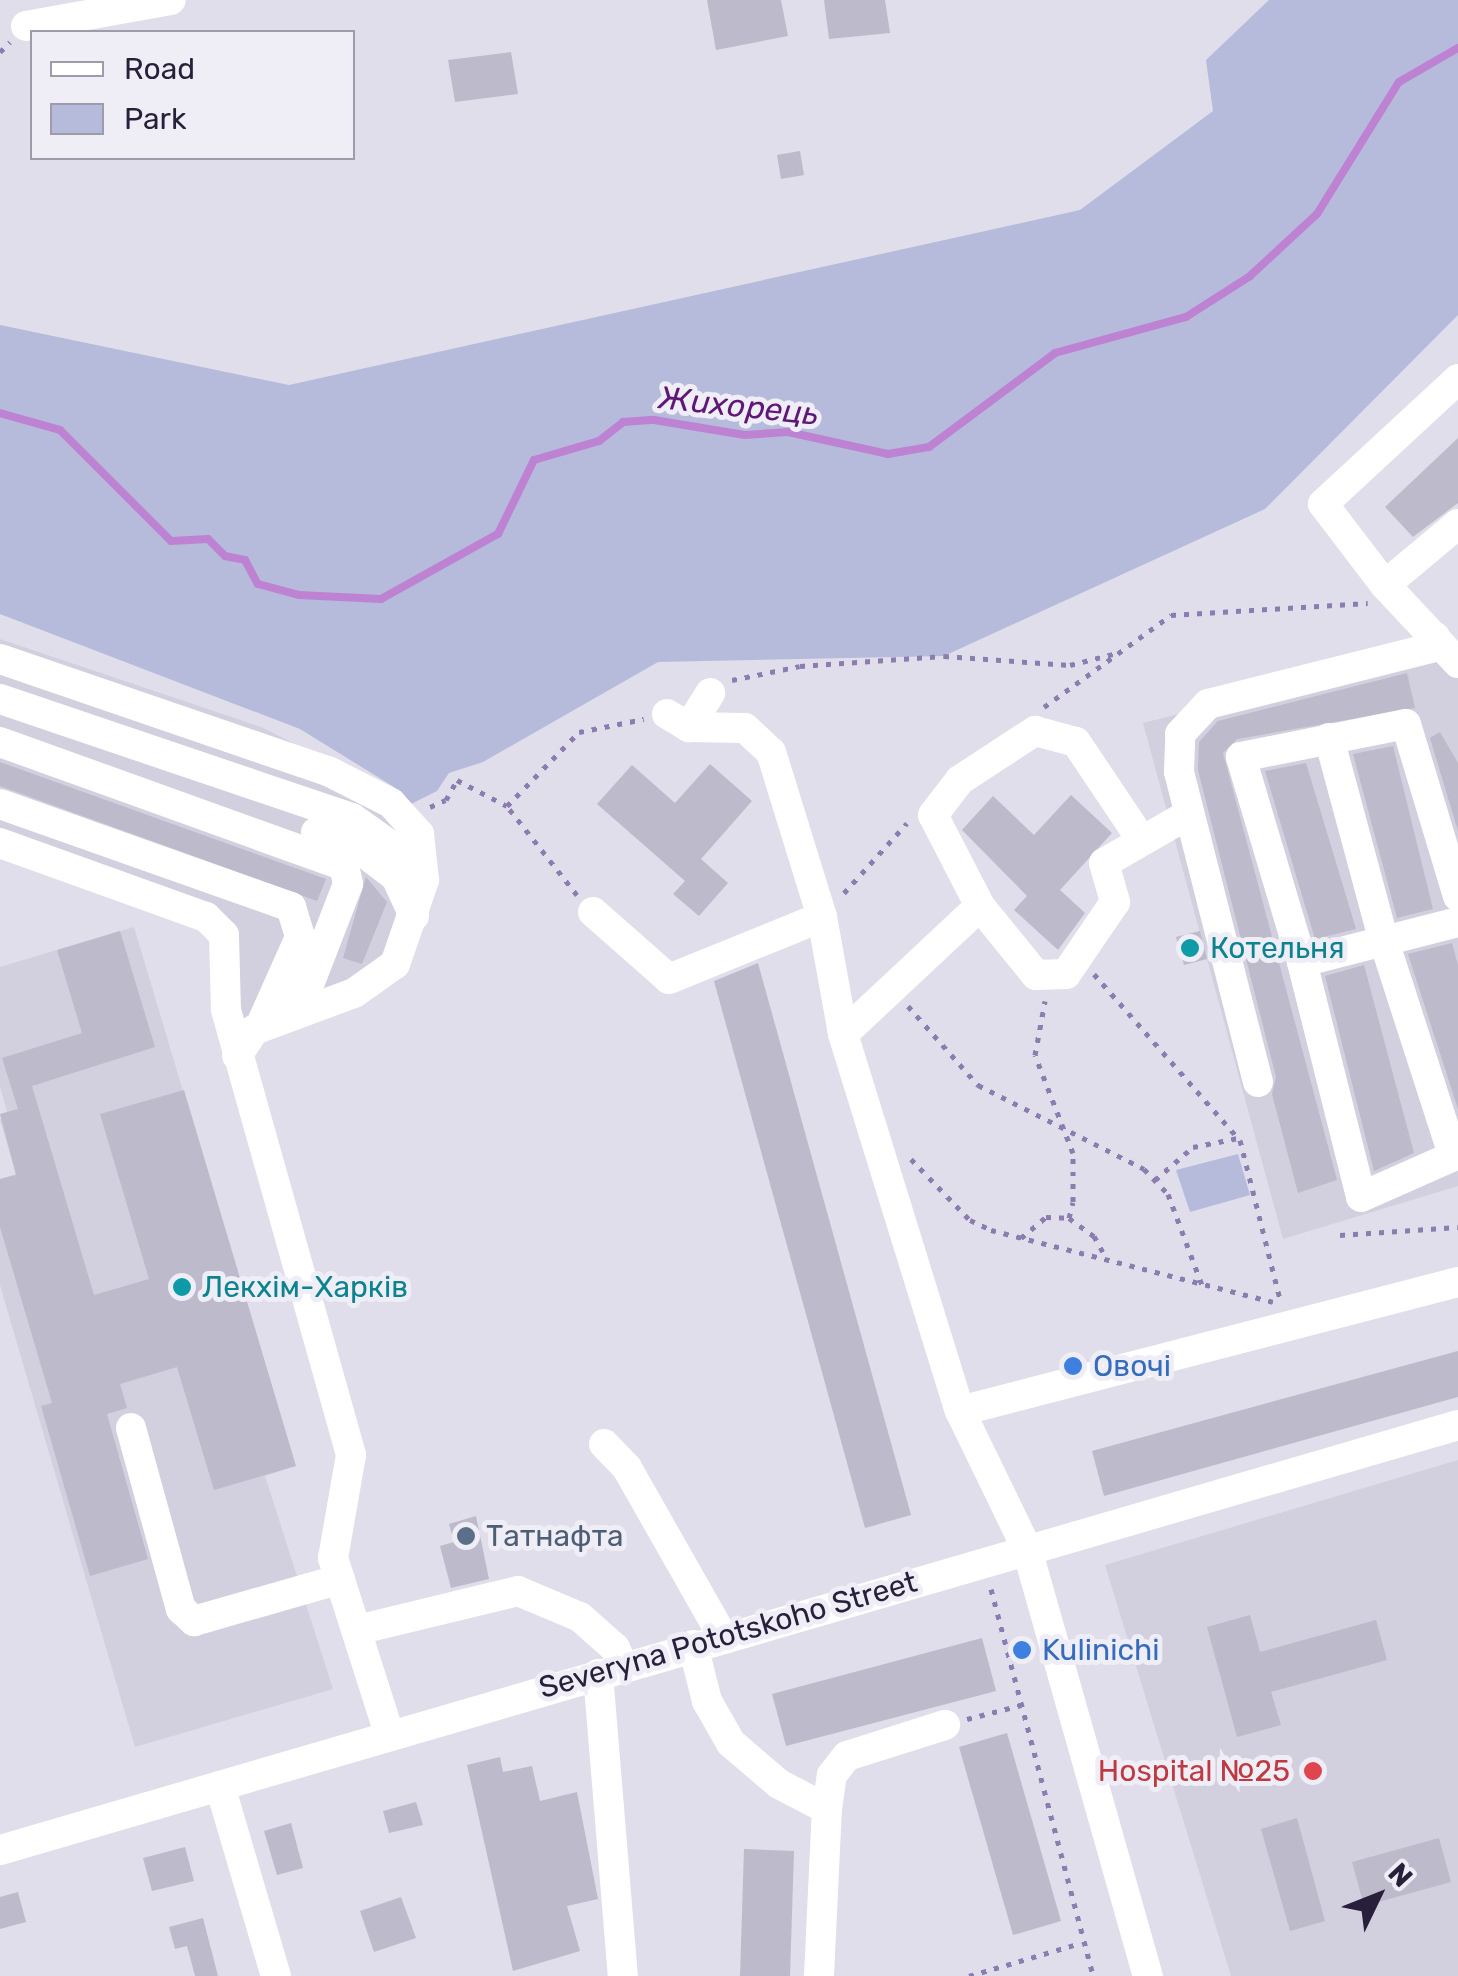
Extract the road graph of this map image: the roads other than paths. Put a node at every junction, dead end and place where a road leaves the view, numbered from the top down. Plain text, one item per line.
1 (170, 0) edge
2 (31, 13) edge
3 (1458, 379) edge
4 (1458, 524) edge
5 (1392, 593) junction
6 (1435, 637) junction
7 (0, 638) edge
8 (0, 659) edge
9 (1458, 662) edge
10 (0, 680) edge
11 (710, 693) road end
12 (0, 699) edge
13 (0, 721) edge
14 (1329, 738) junction
15 (0, 742) edge
16 (369, 789) junction
17 (0, 804) edge
18 (1189, 814) junction
19 (1141, 840) junction
20 (0, 844) edge
21 (425, 848) junction
22 (424, 880) junction
23 (1458, 896) edge
24 (980, 906) junction
25 (593, 912) road end
26 (414, 916) junction
27 (822, 917) junction
28 (1458, 922) edge
29 (1383, 938) junction
30 (1302, 962) junction
31 (298, 1013) junction
32 (260, 1028) junction
33 (843, 1034) junction
34 (237, 1056) junction
35 (1258, 1082) dead end
36 (1455, 1154) edge
37 (1458, 1282) edge
38 (960, 1411) junction
39 (1458, 1426) edge
40 (131, 1428) dead end
41 (604, 1444) dead end
42 (1027, 1549) junction
43 (340, 1579) junction
44 (357, 1630) junction
45 (723, 1636) junction
46 (693, 1645) junction
47 (610, 1670) junction
48 (945, 1726) road end
49 (389, 1732) junction
50 (220, 1786) junction
51 (828, 1809) junction
52 (0, 1850) edge
53 (276, 1976) edge
54 (623, 1976) edge
55 (819, 1976) edge
56 (1148, 1976) edge

1 - 2 street
3 - 5 street
4 - 5 street
5 - 6 street
6 - 9 street
6 - 18 street
7 - 16 street
8 - 16 street
10 - 21 street
11 - 27 street
12 - 22 street
13 - 26 street
14 - 23 street
14 - 29 street
14 - 30 street
15 - 31 street
16 - 21 street
17 - 32 street
18 - 19 street
18 - 35 street
19 - 24 street
19 - 24 street
20 - 34 street
21 - 22 street
22 - 26 street
24 - 33 street
25 - 27 street
26 - 31 street
27 - 33 street
28 - 29 street
29 - 30 street
29 - 36 street
30 - 36 street
31 - 32 street
32 - 34 street
33 - 38 street
34 - 43 street
37 - 38 street
38 - 42 street
39 - 42 street, Severyna Pototskoho Street
40 - 43 street
41 - 45 street
42 - 45 street, Severyna Pototskoho Street
42 - 56 street
43 - 44 street
44 - 47 street
44 - 49 street
45 - 46 street, Severyna Pototskoho Street
46 - 47 street, Severyna Pototskoho Street
46 - 51 street
47 - 49 street, Severyna Pototskoho Street
47 - 54 street
48 - 51 street
49 - 50 street, Severyna Pototskoho Street
50 - 52 street, Severyna Pototskoho Street
50 - 53 street
51 - 55 street

